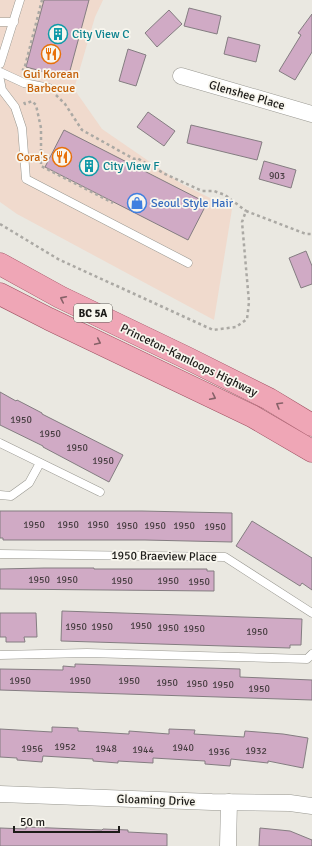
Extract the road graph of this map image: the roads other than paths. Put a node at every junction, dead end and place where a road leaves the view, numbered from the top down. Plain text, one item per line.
1 (20, 0) edge
2 (0, 22) edge
3 (14, 22) junction
4 (0, 64) edge
5 (0, 72) edge
6 (181, 76) dead end
7 (0, 80) edge
8 (49, 88) road end
9 (1, 90) edge
10 (312, 114) edge
11 (188, 263) dead end
12 (0, 264) edge
13 (0, 294) edge
14 (312, 425) edge
15 (0, 443) edge
16 (312, 451) edge
17 (40, 463) junction
18 (100, 492) dead end
19 (0, 495) edge
20 (0, 554) edge
21 (312, 613) edge
22 (312, 654) edge
23 (0, 655) edge
24 (0, 794) edge
25 (229, 802) junction
26 (312, 806) edge
27 (228, 846) edge

1 - 3 lane
2 - 3 lane
3 - 4 lane
5 - 8 lane
6 - 10 street, Glenshee Place
7 - 9 lane
9 - 11 lane
14 -> 12 main road, Princeton-Kamloops Highway / BC 5A
13 -> 16 main road, Princeton-Kamloops Highway / BC 5A
15 - 17 lane
17 - 18 lane
17 - 19 lane
20 - 21 lane, 1950 Braeview Place
22 - 23 lane
24 - 25 street, Gloaming Drive
25 - 26 street, Gloaming Drive
25 - 27 street

